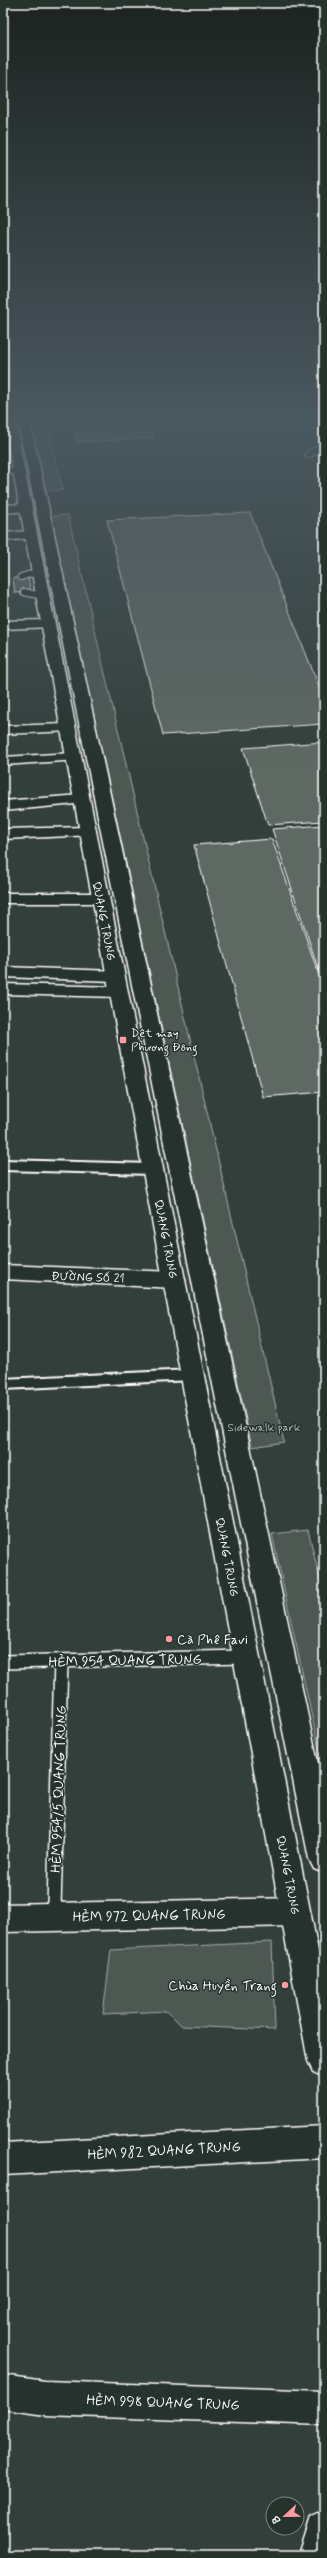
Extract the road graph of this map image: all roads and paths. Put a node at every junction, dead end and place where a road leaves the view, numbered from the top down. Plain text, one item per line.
1 (30, 536) edge
2 (48, 536) edge
3 (37, 572) junction
4 (21, 578) dead end
5 (24, 592) dead end
6 (42, 596) junction
7 (47, 624) junction
8 (3, 625) edge
9 (67, 728) junction
10 (3, 730) edge
11 (73, 757) junction
12 (3, 761) edge
13 (81, 800) junction
14 (3, 806) edge
15 (88, 832) junction
16 (3, 834) edge
17 (3, 898) edge
18 (100, 898) junction
19 (3, 972) edge
20 (117, 984) junction
21 (3, 989) edge
22 (3, 1164) edge
23 (152, 1169) junction
24 (3, 1272) edge
25 (174, 1280) junction
26 (203, 1280) junction
27 (192, 1375) junction
28 (3, 1384) edge
29 (247, 1491) junction
30 (215, 1494) junction
31 (246, 1658) junction
32 (61, 1661) junction
33 (3, 1662) edge
34 (324, 1859) edge
35 (295, 1912) junction
36 (3, 1918) edge
37 (54, 1918) junction
38 (324, 2060) edge
39 (324, 2142) edge
40 (3, 2159) edge
41 (3, 2392) edge
42 (324, 2408) edge
43 (324, 2530) edge
44 (318, 2555) edge

1 - 3 main road, QUANG TRUNG
2 - 26 main road, QUANG TRUNG
3 - 4 lane
3 - 6 main road, QUANG TRUNG
5 - 6 lane
6 - 7 main road, QUANG TRUNG
7 - 8 street
7 - 9 main road, QUANG TRUNG
9 - 10 street
9 - 11 main road, QUANG TRUNG
11 - 12 street
11 - 13 main road, QUANG TRUNG
13 - 14 street
13 - 15 main road, QUANG TRUNG
15 - 16 street
15 - 18 main road, QUANG TRUNG
17 - 18 street
18 - 20 main road, QUANG TRUNG
19 - 20 street
20 - 21 street
20 - 23 main road, QUANG TRUNG
22 - 23 lane
23 - 25 main road, QUANG TRUNG
24 - 25 street, ĐƯỜNG SỐ 21
25 - 26 main road
25 - 27 main road, QUANG TRUNG
26 - 29 main road, QUANG TRUNG
27 - 28 lane
27 - 30 main road, QUANG TRUNG
29 - 30 main road
29 - 34 main road, QUANG TRUNG
30 - 31 main road, QUANG TRUNG
31 - 32 lane, HẺM 954 QUANG TRUNG
31 - 35 main road, QUANG TRUNG
32 - 33 lane, HẺM 954 QUANG TRUNG
32 - 37 lane, HẺM 954/5 QUANG TRUNG
35 - 37 street, HẺM 972 QUANG TRUNG
35 - 38 main road, QUANG TRUNG
36 - 37 street, HẺM 972 QUANG TRUNG
39 - 40 street, HẺM 982 QUANG TRUNG
41 - 42 street, HẺM 998 QUANG TRUNG
43 - 44 main road

